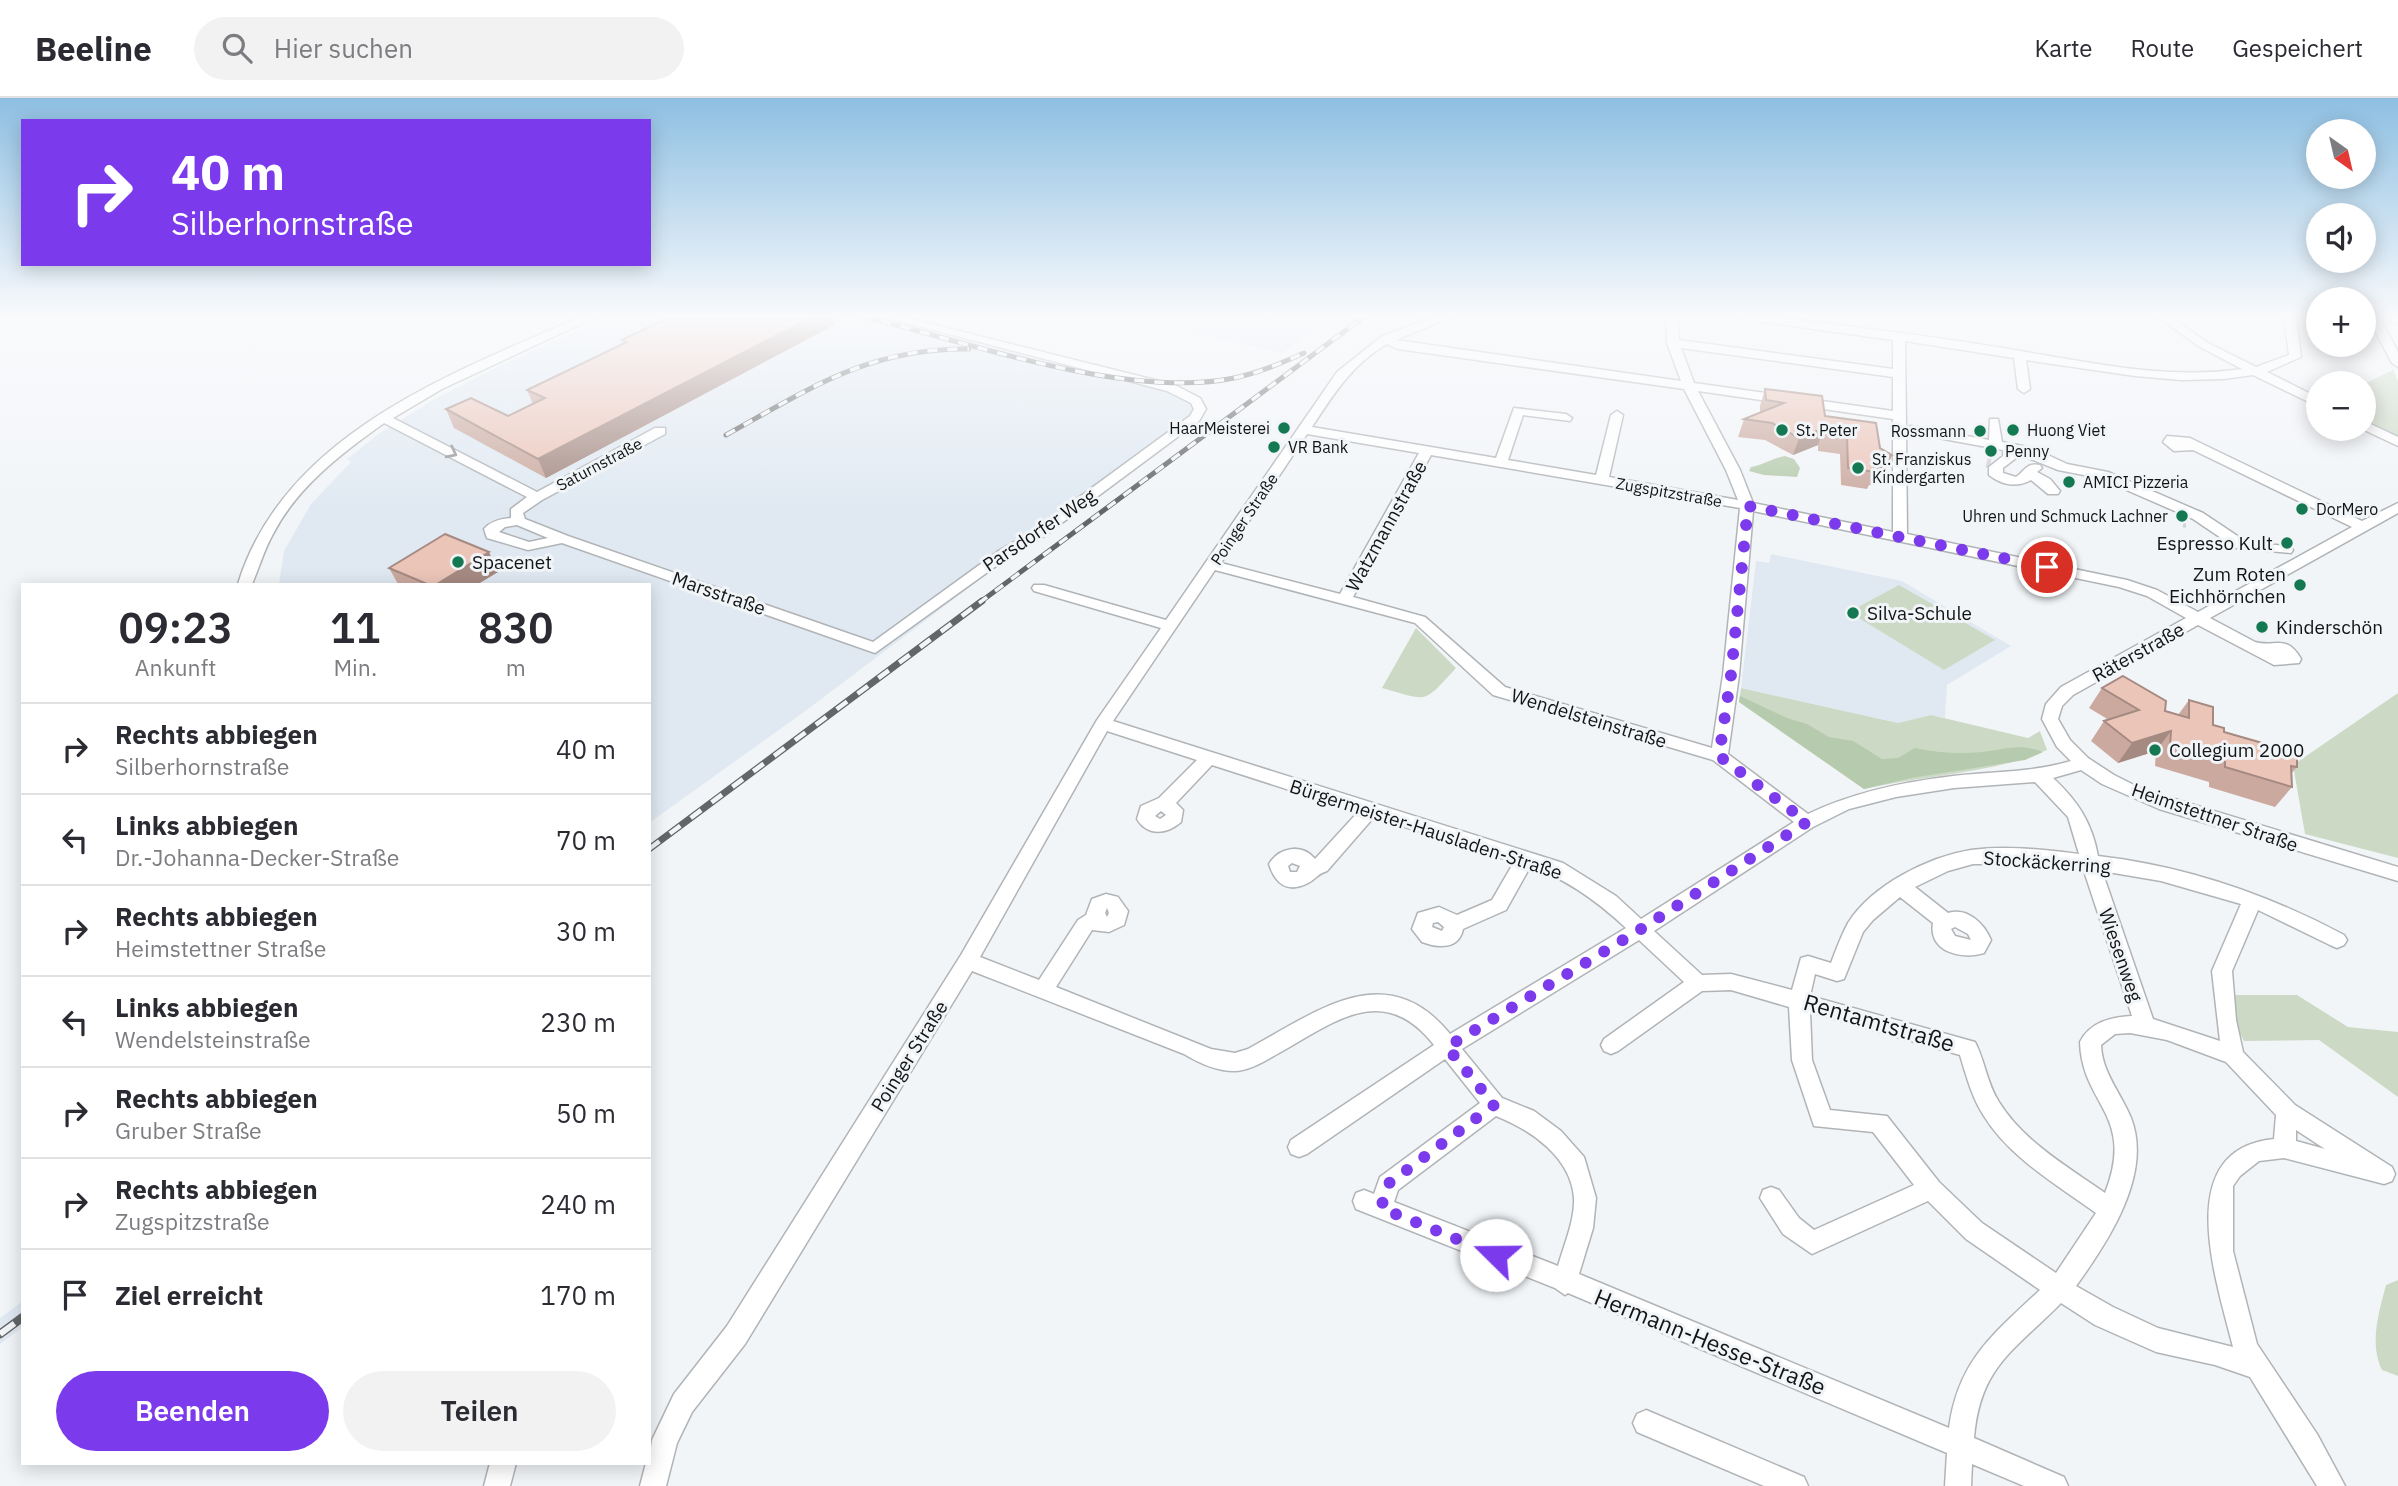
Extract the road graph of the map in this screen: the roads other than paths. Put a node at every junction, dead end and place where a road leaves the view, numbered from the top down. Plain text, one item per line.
1 (455, 381) edge
2 (1142, 381) edge
3 (1339, 381) edge
4 (1663, 381) edge
5 (1687, 381) edge
6 (1900, 381) edge
7 (2023, 381) edge
8 (2274, 381) edge
9 (1688, 384) junction
10 (2024, 389) dead end
11 (2306, 397) edge
12 (1617, 415) dead end
13 (1899, 416) junction
14 (1566, 418) dead end
15 (388, 420) junction
16 (1994, 422) dead end
17 (1304, 430) junction
18 (1911, 430) dead end
19 (660, 431) dead end
20 (2376, 431) edge
21 (2185, 441) dead end
22 (2398, 442) edge
23 (2003, 446) junction
24 (1427, 451) junction
25 (2084, 458) dead end
26 (1501, 463) junction
27 (2057, 464) junction
28 (2026, 472) junction
29 (1602, 480) junction
30 (2053, 491) dead end
31 (537, 497) junction
32 (1748, 506) junction
33 (2398, 507) edge
34 (519, 521) junction
35 (2363, 527) junction
36 (1899, 537) junction
37 (563, 539) junction
38 (2286, 550) dead end
39 (1213, 565) junction
40 (245, 583) edge
41 (1039, 588) dead end
42 (1344, 600) junction
43 (2198, 618) junction
44 (1171, 626) junction
45 (875, 648) joint
46 (2266, 652) dead end
47 (1103, 724) junction
48 (1719, 756) junction
49 (1209, 758) junction
50 (2084, 763) junction
51 (2039, 776) junction
52 (1164, 804) dead end
53 (1370, 810) junction
54 (1807, 822) junction
55 (1525, 858) junction
56 (2090, 862) junction
57 (1310, 868) dead end
58 (2398, 874) edge
59 (1901, 887) junction
60 (2252, 901) junction
61 (1095, 919) dead end
62 (1944, 921) dead end
63 (1454, 925) dead end
64 (1641, 929) junction
65 (2337, 940) dead end
66 (968, 961) junction
67 (1698, 983) junction
68 (1043, 991) junction
69 (1799, 1001) junction
70 (2145, 1026) junction
71 (1611, 1045) dead end
72 (1447, 1047) junction
73 (2233, 1056) junction
74 (1494, 1105) junction
75 (2287, 1112) junction
76 (1299, 1147) dead end
77 (2284, 1148) junction
78 (1931, 1189) junction
79 (1771, 1198) dead end
80 (2108, 1208) junction
81 (1565, 1283) junction
82 (2058, 1289) junction
83 (2260, 1368) junction
84 (1646, 1423) dead end
85 (1960, 1447) junction
86 (502, 1465) edge
87 (497, 1486) edge
88 (653, 1486) edge
89 (1795, 1486) edge
90 (1958, 1486) edge
91 (2055, 1486) edge
92 (2332, 1486) edge

1 - 15 street
2 - 45 street, Parsdorfer Weg
3 - 17 street, Poinger Straße
4 - 9 street
5 - 9 street
6 - 13 street
7 - 10 street
8 - 11 street
9 - 13 street
9 - 32 street
12 - 29 street
13 - 36 street
14 - 26 street
15 -> 31 street
15 - 40 street
16 - 23 street
17 - 24 street, Zugspitzstraße
17 - 39 street, Poinger Straße
18 - 23 street
19 - 31 street, Saturnstraße
20 - 22 street
21 - 35 street
23 - 27 street
23 - 28 street
24 - 26 street, Zugspitzstraße
24 - 42 street, Watzmannstraße
25 - 27 street
26 - 29 street, Zugspitzstraße
27 - 28 street
27 - 38 street
28 - 30 street
29 - 32 street, Zugspitzstraße
31 - 34 street
32 - 36 street, Zugspitzstraße
32 - 48 street
33 - 35 street, Räterstraße
34 - 37 street, Marsstraße
34 - 37 street
35 - 43 street, Räterstraße
36 - 43 street, Zugspitzstraße
37 - 45 street, Marsstraße
39 - 42 street, Wendelsteinstraße
39 - 44 street, Poinger Straße
41 - 44 street
42 - 48 street, Wendelsteinstraße
43 - 46 street, Zugspitzstraße
43 - 50 street, Räterstraße
44 - 47 street, Poinger Straße
47 - 49 street, Bürgermeister-Hausladen-Straße
47 - 66 street, Poinger Straße
48 - 54 street, Wendelsteinstraße
49 - 52 street
49 - 53 street, Bürgermeister-Hausladen-Straße
50 - 51 street
50 - 58 street, Heimstettner Straße
51 - 54 street
51 - 56 street, Wiesenweg
53 - 55 street, Bürgermeister-Hausladen-Straße
53 - 57 street
54 - 64 street
55 - 63 street
55 - 64 street, Bürgermeister-Hausladen-Straße
56 - 59 street, Stockäckerring
56 - 60 street, Stockäckerring
56 - 70 street, Wiesenweg
59 - 62 street
59 - 69 street, Stockäckerring
60 - 65 street, Stockäckerring
60 - 73 street
61 - 68 street
64 - 67 street, Bürgermeister-Hausladen-Straße
64 - 72 street
66 - 68 street
66 - 88 street, Poinger Straße
67 - 69 street, Rentamtstraße
67 - 71 street
68 - 72 street
69 - 78 street, Stockäckerring
69 - 80 street, Rentamtstraße
70 - 73 street
70 - 80 street
72 - 74 street
72 - 76 street
73 - 75 street
74 - 81 street
74 - 81 street, Hermann-Hesse-Straße
75 - 77 street
75 - 77 street
77 - 83 street
78 - 79 street
78 - 82 street, Stockäckerring
80 - 82 street
81 - 85 street, Hermann-Hesse-Straße
82 - 83 street, Stockäckerring
82 - 85 street
83 - 92 street
84 - 89 street
85 - 90 street
85 - 91 street, Hermann-Hesse-Straße
86 - 87 street

